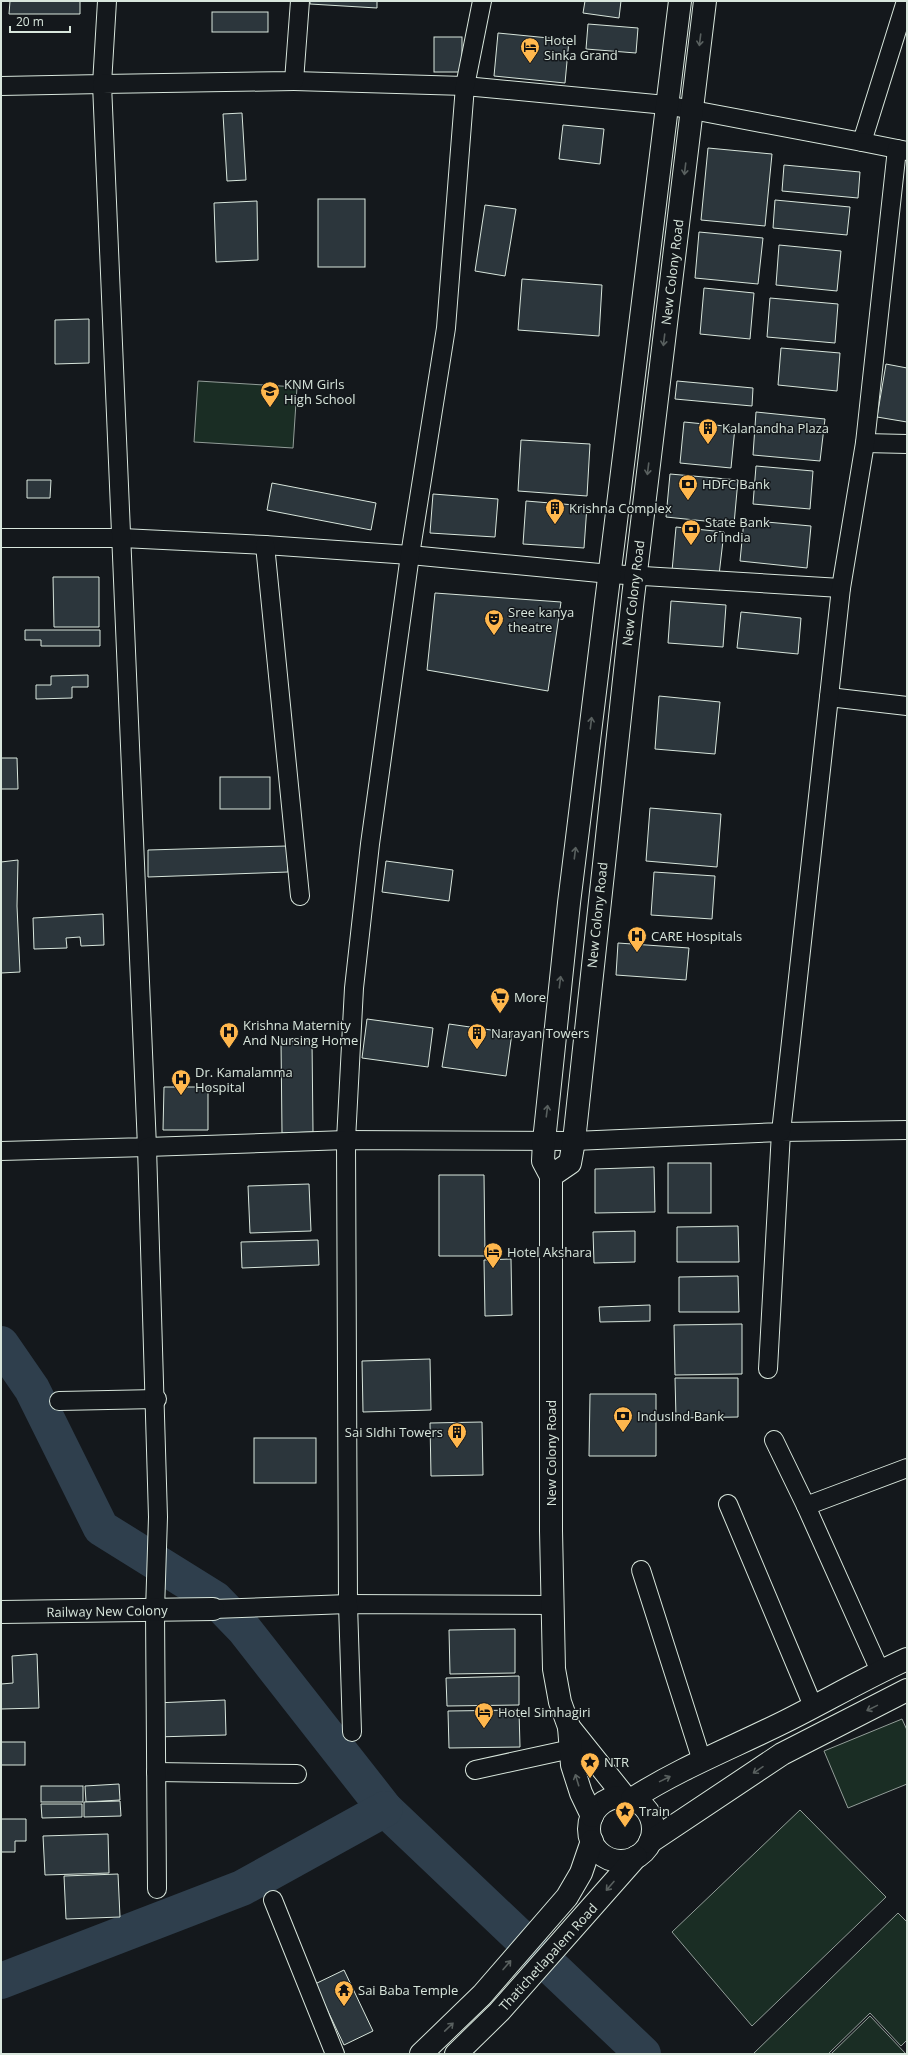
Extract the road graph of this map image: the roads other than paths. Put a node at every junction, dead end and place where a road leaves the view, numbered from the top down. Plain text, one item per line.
1 (107, 1) edge
2 (300, 1) edge
3 (482, 1) edge
4 (680, 1) edge
5 (705, 1) edge
6 (906, 3) edge
7 (294, 81) junction
8 (102, 84) junction
9 (1, 86) edge
10 (465, 86) junction
11 (666, 105) junction
12 (692, 110) junction
13 (862, 142) junction
14 (902, 150) edge
15 (865, 443) junction
16 (907, 444) edge
17 (1, 538) edge
18 (122, 538) junction
19 (265, 545) junction
20 (410, 555) junction
21 (610, 574) junction
22 (635, 575) junction
23 (841, 588) junction
24 (828, 697) junction
25 (907, 706) edge
26 (300, 896) dead end
27 (907, 1130) edge
28 (781, 1132) junction
29 (346, 1140) junction
30 (574, 1140) junction
31 (544, 1141) junction
32 (148, 1147) junction
33 (1, 1151) edge
34 (551, 1176) junction
35 (768, 1369) dead end
36 (156, 1399) junction
37 (59, 1401) dead end
38 (774, 1440) dead end
39 (907, 1468) edge
40 (728, 1504) dead end
41 (806, 1506) junction
42 (641, 1570) dead end
43 (348, 1604) junction
44 (552, 1605) junction
45 (213, 1609) joint
46 (155, 1611) junction
47 (1, 1612) edge
48 (907, 1659) edge
49 (880, 1671) junction
50 (907, 1690) edge
51 (813, 1706) junction
52 (568, 1727) junction
53 (352, 1732) dead end
54 (570, 1749) junction
55 (702, 1761) junction
56 (475, 1770) dead end
57 (156, 1772) junction
58 (297, 1774) dead end
59 (628, 1798) junction
60 (592, 1816) junction
61 (592, 1840) junction
62 (643, 1850) junction
63 (157, 1889) dead end
64 (273, 1900) dead end
65 (336, 2054) edge
66 (421, 2054) edge
67 (456, 2054) edge

1 - 8 street
2 - 7 street
3 - 10 street
4 - 11 main road, New Colony Road
5 -> 12 main road, New Colony Road
6 - 13 street
7 - 8 street
7 - 10 street
8 - 9 street
8 - 18 street
10 - 11 street
10 - 20 street
11 - 12 street
11 - 21 main road, New Colony Road
12 - 13 street
12 -> 22 main road, New Colony Road
13 - 14 street
14 - 15 street
15 - 16 street
15 - 23 street
17 - 18 street
18 - 19 street
18 - 32 street
19 - 20 street
19 - 26 street
20 - 21 street
20 - 29 street
21 - 22 street
31 -> 21 main road, New Colony Road
22 - 23 street
22 - 30 main road, New Colony Road
23 - 24 street
24 - 25 street
24 - 28 street
27 - 28 street
28 - 30 street
28 - 35 street
29 - 31 street
29 - 32 street
29 - 43 street
30 - 31 street
30 - 34 main road, New Colony Road
31 - 34 main road, New Colony Road
32 - 33 street
32 - 36 street
34 - 44 main road, New Colony Road
36 - 37 street
36 - 46 street
38 - 41 street
39 - 41 street
40 - 51 street
41 - 49 street
42 - 55 street
43 - 44 street
43 - 45 street
43 - 53 street
44 - 52 main road, New Colony Road
45 - 46 main road, Railway New Colony
46 - 47 main road, Railway New Colony
46 - 57 street
48 - 49 main road
49 - 51 main road
50 -> 62 main road
51 - 55 main road
52 - 54 main road
52 - 59 main road
54 - 56 street
60 -> 54 main road
59 -> 55 main road
57 - 58 street
57 - 63 street
59 - 60 main road
59 - 62 main road
60 - 61 main road
61 - 62 main road
66 -> 61 main road, Thatichetlapalem Road
62 -> 67 main road, Thatichetlapalem Road
64 - 65 street

